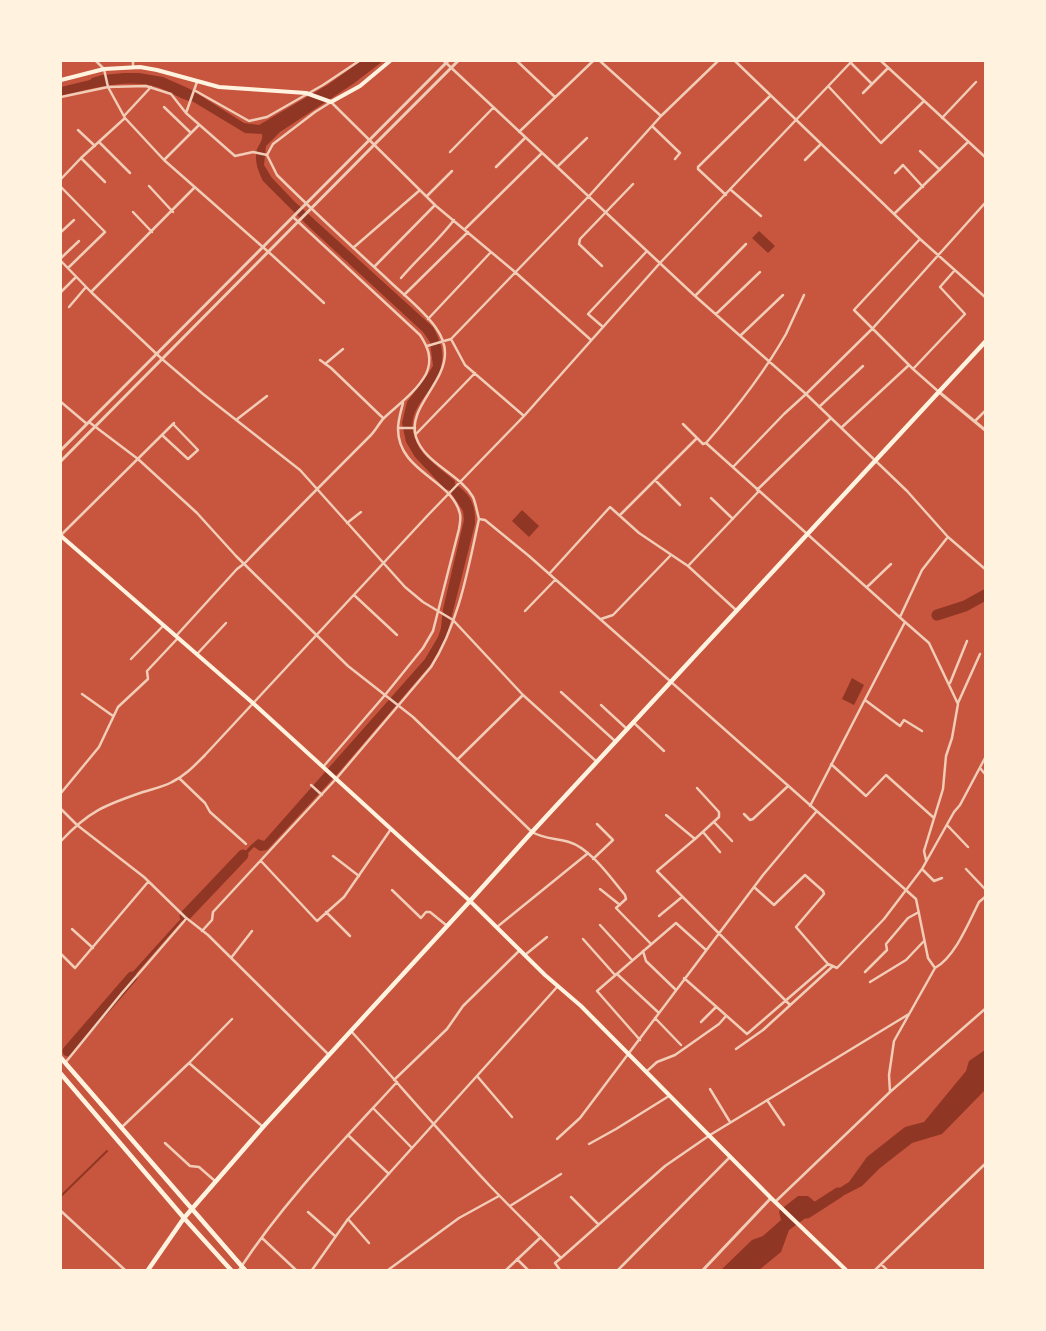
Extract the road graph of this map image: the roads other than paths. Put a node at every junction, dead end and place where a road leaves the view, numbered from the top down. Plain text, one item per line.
1 (96, 61) edge
2 (133, 61) edge
3 (359, 61) edge
4 (390, 61) edge
5 (458, 61) edge
6 (517, 61) edge
7 (593, 61) edge
8 (600, 61) edge
9 (718, 61) edge
10 (734, 61) edge
11 (881, 61) edge
12 (446, 62) edge
13 (852, 62) edge
14 (133, 67) junction
15 (451, 68) junction
16 (888, 68) junction
17 (104, 69) junction
18 (61, 80) edge
19 (197, 82) junction
20 (976, 82) dead end
21 (872, 84) junction
22 (108, 87) junction
23 (151, 87) junction
24 (828, 87) junction
25 (194, 90) junction
26 (306, 93) junction
27 (863, 93) dead end
28 (770, 96) junction
29 (61, 97) edge
30 (556, 97) junction
31 (329, 101) junction
32 (924, 101) junction
33 (164, 107) dead end
34 (493, 108) junction
35 (186, 113) junction
36 (661, 116) junction
37 (124, 117) junction
38 (942, 118) junction
39 (796, 121) junction
40 (199, 125) junction
41 (652, 126) junction
42 (78, 130) dead end
43 (519, 132) junction
44 (191, 133) junction
45 (525, 138) junction
46 (587, 138) dead end
47 (370, 140) junction
48 (99, 142) junction
49 (968, 142) junction
50 (375, 144) junction
51 (821, 144) junction
52 (95, 146) junction
53 (920, 150) dead end
54 (450, 152) dead end
55 (542, 153) junction
56 (267, 155) junction
57 (985, 157) edge
58 (81, 158) junction
59 (675, 159) dead end
60 (164, 160) junction
61 (805, 160) dead end
62 (496, 167) dead end
63 (557, 167) junction
64 (940, 170) junction
65 (452, 171) dead end
66 (130, 173) dead end
67 (895, 173) dead end
68 (61, 179) edge
69 (105, 182) dead end
70 (633, 184) dead end
71 (149, 186) dead end
72 (61, 187) edge
73 (196, 187) junction
74 (923, 187) junction
75 (420, 190) junction
76 (731, 190) junction
77 (726, 195) junction
78 (427, 196) junction
79 (588, 196) junction
80 (985, 203) edge
81 (306, 204) junction
82 (435, 205) junction
83 (310, 209) junction
84 (134, 212) dead end
85 (173, 212) junction
86 (605, 212) junction
87 (894, 214) junction
88 (761, 216) dead end
89 (293, 217) junction
90 (74, 220) dead end
91 (454, 220) junction
92 (298, 221) junction
93 (465, 230) junction
94 (61, 232) edge
95 (152, 232) junction
96 (468, 232) junction
97 (920, 238) junction
98 (79, 241) dead end
99 (746, 244) dead end
100 (264, 247) junction
101 (353, 248) junction
102 (647, 251) junction
103 (268, 252) junction
104 (491, 252) junction
105 (938, 255) junction
106 (62, 261) edge
107 (660, 263) junction
108 (602, 266) dead end
109 (374, 267) junction
110 (68, 268) junction
111 (955, 270) junction
112 (516, 272) junction
113 (760, 272) dead end
114 (77, 277) junction
115 (401, 278) dead end
116 (86, 287) junction
117 (61, 292) edge
118 (92, 292) junction
119 (404, 295) junction
120 (804, 295) dead end
121 (695, 296) junction
122 (783, 296) dead end
123 (985, 297) edge
124 (324, 303) dead end
125 (69, 307) dead end
126 (716, 315) junction
127 (428, 319) junction
128 (603, 327) junction
129 (873, 328) junction
130 (740, 336) junction
131 (451, 339) junction
132 (591, 340) junction
133 (442, 341) junction
134 (985, 342) edge
135 (427, 346) junction
136 (343, 349) dead end
137 (156, 354) junction
138 (162, 359) junction
139 (320, 360) dead end
140 (769, 360) junction
141 (325, 364) junction
142 (909, 364) junction
143 (863, 366) dead end
144 (913, 368) junction
145 (475, 373) junction
146 (939, 392) junction
147 (806, 394) junction
148 (267, 396) dead end
149 (404, 401) junction
150 (61, 402) edge
151 (819, 407) junction
152 (985, 411) edge
153 (524, 416) junction
154 (831, 418) junction
155 (383, 419) junction
156 (236, 420) junction
157 (975, 421) junction
158 (88, 423) junction
159 (683, 424) dead end
160 (95, 427) junction
161 (398, 428) junction
162 (414, 428) junction
163 (841, 428) junction
164 (985, 430) edge
165 (416, 434) junction
166 (162, 435) junction
167 (697, 438) junction
168 (706, 443) junction
169 (61, 450) edge
170 (138, 459) junction
171 (875, 460) junction
172 (61, 461) edge
173 (733, 467) junction
174 (655, 480) junction
175 (459, 482) junction
176 (317, 488) junction
177 (758, 490) junction
178 (449, 494) junction
179 (711, 498) dead end
180 (680, 505) dead end
181 (361, 512) dead end
182 (620, 515) junction
183 (479, 519) junction
184 (733, 519) junction
185 (347, 523) junction
186 (807, 534) junction
187 (61, 535) edge
188 (948, 537) junction
189 (670, 556) junction
190 (245, 564) junction
191 (383, 564) junction
192 (890, 564) dead end
193 (688, 566) junction
194 (984, 569) edge
195 (549, 574) junction
196 (555, 580) junction
197 (867, 587) junction
198 (354, 595) junction
199 (736, 610) junction
200 (526, 611) dead end
201 (438, 612) junction
202 (900, 617) junction
203 (601, 619) junction
204 (453, 620) junction
205 (905, 622) junction
206 (226, 623) dead end
207 (164, 625) junction
208 (397, 635) dead end
209 (317, 636) junction
210 (177, 637) junction
211 (967, 641) dead end
212 (197, 654) junction
213 (980, 654) dead end
214 (132, 659) dead end
215 (671, 681) junction
216 (950, 683) junction
217 (561, 692) dead end
218 (82, 694) dead end
219 (385, 695) junction
220 (523, 695) junction
221 (865, 700) junction
222 (254, 704) junction
223 (958, 704) junction
224 (398, 705) junction
225 (601, 705) dead end
226 (113, 716) junction
227 (633, 722) junction
228 (627, 730) junction
229 (922, 731) dead end
230 (615, 742) junction
231 (664, 751) dead end
232 (985, 758) edge
233 (458, 759) junction
234 (598, 762) junction
235 (831, 764) junction
236 (323, 767) junction
237 (980, 768) junction
238 (985, 774) edge
239 (179, 778) junction
240 (336, 779) junction
241 (311, 785) dead end
242 (788, 786) junction
243 (697, 788) dead end
244 (61, 793) edge
245 (322, 794) junction
246 (810, 806) junction
247 (61, 809) edge
248 (816, 812) junction
249 (744, 814) dead end
250 (666, 815) dead end
251 (934, 818) junction
252 (714, 822) junction
253 (596, 824) dead end
254 (76, 825) junction
255 (946, 825) junction
256 (392, 829) junction
257 (532, 832) junction
258 (703, 832) junction
259 (695, 839) junction
260 (61, 841) edge
261 (732, 841) dead end
262 (246, 844) dead end
263 (968, 847) dead end
264 (720, 852) dead end
265 (588, 854) junction
266 (333, 856) dead end
267 (593, 859) junction
268 (926, 860) junction
269 (261, 861) junction
270 (922, 869) junction
271 (966, 869) dead end
272 (359, 876) junction
273 (942, 878) dead end
274 (148, 882) junction
275 (754, 887) junction
276 (600, 889) dead end
277 (985, 889) edge
278 (392, 890) dead end
279 (906, 890) junction
280 (682, 897) junction
281 (985, 897) edge
282 (470, 901) junction
283 (620, 905) junction
284 (326, 912) junction
285 (919, 912) junction
286 (659, 916) dead end
287 (185, 917) junction
288 (600, 925) dead end
289 (447, 926) junction
290 (496, 927) junction
291 (72, 929) dead end
292 (202, 930) junction
293 (252, 931) dead end
294 (719, 933) junction
295 (350, 936) dead end
296 (547, 938) dead end
297 (583, 939) dead end
298 (925, 941) junction
299 (651, 944) junction
300 (93, 948) junction
301 (520, 950) junction
302 (706, 950) junction
303 (643, 951) junction
304 (61, 954) edge
305 (525, 955) junction
306 (231, 958) junction
307 (632, 960) junction
308 (828, 964) junction
309 (833, 966) junction
310 (935, 968) junction
311 (865, 972) dead end
312 (616, 975) junction
313 (684, 978) junction
314 (870, 982) dead end
315 (558, 986) junction
316 (676, 990) junction
317 (786, 1001) junction
318 (790, 1005) junction
319 (716, 1007) junction
320 (985, 1009) edge
321 (659, 1013) junction
322 (909, 1014) junction
323 (726, 1016) junction
324 (655, 1018) junction
325 (232, 1019) dead end
326 (700, 1022) dead end
327 (351, 1031) junction
328 (640, 1040) junction
329 (680, 1045) dead end
330 (736, 1049) dead end
331 (328, 1055) junction
332 (628, 1055) junction
333 (61, 1058) edge
334 (65, 1063) junction
335 (189, 1063) junction
336 (646, 1072) junction
337 (61, 1074) edge
338 (477, 1076) junction
339 (396, 1081) junction
340 (710, 1089) dead end
341 (890, 1092) junction
342 (670, 1095) junction
343 (767, 1100) junction
344 (373, 1108) junction
345 (512, 1117) dead end
346 (730, 1122) junction
347 (433, 1125) junction
348 (784, 1125) dead end
349 (263, 1127) junction
350 (120, 1128) junction
351 (348, 1135) junction
352 (710, 1135) junction
353 (557, 1139) dead end
354 (165, 1143) dead end
355 (589, 1144) dead end
356 (412, 1148) junction
357 (731, 1156) junction
358 (985, 1164) edge
359 (389, 1174) junction
360 (561, 1174) dead end
361 (216, 1182) junction
362 (500, 1196) junction
363 (571, 1197) dead end
364 (771, 1198) junction
365 (775, 1202) junction
366 (510, 1206) junction
367 (193, 1210) junction
368 (61, 1212) edge
369 (308, 1212) dead end
370 (184, 1218) junction
371 (348, 1219) junction
372 (598, 1224) junction
373 (336, 1236) junction
374 (541, 1237) junction
375 (262, 1238) junction
376 (369, 1243) dead end
377 (561, 1258) junction
378 (517, 1260) junction
379 (881, 1264) junction
380 (242, 1269) edge
381 (559, 1269) edge
382 (125, 1270) edge
383 (148, 1270) edge
384 (231, 1270) edge
385 (296, 1270) edge
386 (312, 1270) edge
387 (388, 1270) edge
388 (506, 1270) edge
389 (528, 1270) edge
390 (618, 1270) edge
391 (703, 1270) edge
392 (846, 1270) edge
393 (874, 1270) edge
394 (887, 1270) edge

1 - 17 street
2 - 14 street
3 - 26 street
4 - 31 main road
5 - 15 street
6 - 30 street
7 - 30 street
8 - 36 street
9 - 36 street
10 - 28 street
11 - 16 street
12 - 15 street
12 - 47 street
13 - 21 street
13 - 24 street
14 - 17 main road
14 - 19 main road
15 - 34 street
15 - 50 street
16 - 21 street
16 - 32 street
17 - 18 main road
17 - 22 street
19 - 25 street
19 - 26 main road
20 - 38 street
21 - 27 street
22 - 23 street
22 - 29 street
22 - 37 street
23 - 35 street
23 - 37 street
24 - 32 street
24 - 39 street
25 - 26 street
25 - 35 street
26 - 31 main road
28 - 39 street
28 - 77 street
30 - 43 street
31 - 47 street
31 - 56 street
32 - 38 street
33 - 44 street
34 - 43 street
34 - 54 street
35 - 40 street
36 - 41 street
37 - 48 street
37 - 60 street
38 - 49 street
39 - 51 street
39 - 76 street
40 - 44 street
40 - 56 street
41 - 59 street
41 - 79 street
42 - 52 street
43 - 45 street
44 - 60 street
45 - 55 street
45 - 62 street
46 - 63 street
47 - 50 street
47 - 81 street
48 - 52 street
48 - 66 street
49 - 57 street
49 - 64 street
50 - 75 street
50 - 83 street
51 - 61 street
51 - 87 street
52 - 58 street
53 - 64 street
55 - 63 street
55 - 93 street
56 - 81 street
58 - 68 street
58 - 69 street
60 - 73 street
63 - 79 street
64 - 74 street
65 - 78 street
67 - 74 street
70 - 86 street
71 - 85 street
72 - 110 street
73 - 85 street
73 - 100 street
74 - 87 street
75 - 78 street
75 - 101 street
76 - 77 street
76 - 88 street
77 - 107 street
78 - 82 street
79 - 86 street
79 - 112 street
80 - 105 street
81 - 83 street
81 - 89 street
82 - 91 street
82 - 109 street
83 - 92 street
83 - 101 street
84 - 95 street
85 - 95 street
86 - 102 street
86 - 108 street
87 - 97 street
89 - 92 street
89 - 100 street
90 - 94 street
91 - 93 street
91 - 115 street
92 - 103 street
92 - 135 street
93 - 96 street
95 - 118 street
96 - 104 street
96 - 119 street
97 - 105 street
97 - 129 street
98 - 106 street
99 - 121 street
100 - 103 street
100 - 137 street
101 - 109 street
102 - 107 street
102 - 128 street
103 - 124 street
103 - 138 street
104 - 112 street
104 - 127 street
105 - 111 street
105 - 129 street
106 - 110 street
107 - 121 street
107 - 128 street
109 - 119 street
110 - 114 street
111 - 123 street
111 - 144 street
112 - 131 street
112 - 132 street
113 - 126 street
114 - 116 street
114 - 117 street
116 - 118 street
116 - 125 street
118 - 137 street
119 - 127 street
120 - 140 street
121 - 126 street
122 - 130 street
126 - 130 street
127 - 133 street
128 - 132 street
129 - 142 street
129 - 147 street
130 - 140 street
131 - 133 street
131 - 145 street
132 - 153 street
133 - 135 street
133 - 162 street
134 - 146 highway
135 - 149 street
136 - 141 street
137 - 138 street
137 - 158 street
138 - 156 street
138 - 160 street
139 - 141 street
140 - 147 street
140 - 168 street
141 - 155 street
142 - 144 street
142 - 163 street
143 - 151 street
144 - 146 street
145 - 153 street
145 - 165 street
146 - 157 street
146 - 171 highway
147 - 151 street
147 - 173 street
148 - 156 street
149 - 155 street
149 - 161 street
150 - 158 street
151 - 154 street
152 - 157 street
153 - 175 street
154 - 163 street
154 - 177 street
155 - 176 street
156 - 176 street
157 - 164 street
158 - 160 street
158 - 169 street
159 - 167 street
160 - 170 street
160 - 172 street
161 - 162 street
161 - 178 street
162 - 165 street
163 - 171 street
165 - 175 street
166 - 166 street
166 - 170 street
167 - 168 street
167 - 174 street
168 - 173 street
170 - 187 street
170 - 190 street
171 - 186 highway
171 - 188 street
173 - 177 street
174 - 180 street
174 - 182 street
175 - 178 street
175 - 183 street
176 - 185 street
176 - 190 street
177 - 184 street
177 - 186 street
178 - 191 street
178 - 201 street
179 - 184 street
181 - 185 street
182 - 189 street
182 - 195 street
183 - 195 street
183 - 204 street
184 - 193 street
185 - 191 street
186 - 197 street
186 - 199 highway
187 - 207 main road
188 - 194 street
188 - 202 street
189 - 193 street
189 - 203 street
190 - 209 street
190 - 210 street
191 - 198 street
191 - 201 street
192 - 197 street
193 - 199 street
195 - 196 street
196 - 200 street
196 - 203 street
197 - 202 street
198 - 208 street
198 - 209 street
199 - 215 highway
201 - 204 street
201 - 219 street
202 - 205 street
203 - 215 street
204 - 220 street
204 - 224 street
205 - 216 street
205 - 221 street
206 - 212 street
207 - 210 main road
207 - 214 street
209 - 219 street
209 - 222 street
210 - 212 main road
210 - 226 street
211 - 216 street
212 - 222 main road
213 - 223 street
215 - 227 highway
215 - 242 street
216 - 223 street
217 - 230 street
218 - 226 street
219 - 224 street
219 - 236 street
220 - 233 street
220 - 234 street
221 - 229 street
221 - 235 street
222 - 236 main road
222 - 239 street
223 - 251 street
224 - 233 street
224 - 240 street
225 - 228 street
226 - 244 street
227 - 228 highway
227 - 231 street
228 - 230 highway
230 - 234 highway
232 - 237 street
233 - 257 street
234 - 257 highway
235 - 246 street
235 - 251 street
236 - 240 main road
237 - 238 street
237 - 255 street
239 - 254 street
239 - 262 street
240 - 245 street
240 - 256 main road
241 - 245 street
242 - 246 street
242 - 249 street
243 - 252 street
245 - 269 street
246 - 248 street
247 - 254 street
248 - 275 street
248 - 279 street
250 - 259 street
251 - 268 street
252 - 258 street
252 - 261 street
253 - 267 street
254 - 260 street
254 - 274 street
255 - 263 street
255 - 268 street
256 - 272 street
256 - 282 main road
257 - 265 street
257 - 282 highway
258 - 259 street
258 - 264 street
259 - 280 street
265 - 267 street
265 - 290 street
266 - 272 street
267 - 283 street
268 - 270 street
269 - 284 street
269 - 292 street
270 - 273 street
270 - 279 street
271 - 277 street
272 - 284 street
274 - 287 street
274 - 300 street
275 - 294 street
275 - 308 street
276 - 283 street
278 - 289 street
279 - 285 street
279 - 309 street
280 - 286 street
280 - 294 street
281 - 310 street
282 - 289 highway
282 - 290 main road
283 - 299 street
284 - 295 street
285 - 298 street
285 - 311 street
287 - 292 street
287 - 334 street
288 - 307 street
289 - 327 highway
290 - 301 main road
291 - 300 street
292 - 306 street
293 - 306 street
294 - 302 street
294 - 317 street
296 - 305 street
297 - 312 street
298 - 310 street
298 - 314 street
299 - 302 street
299 - 303 street
300 - 304 street
301 - 305 main road
301 - 339 street
302 - 313 street
303 - 307 street
303 - 316 street
305 - 315 main road
306 - 331 street
307 - 312 street
308 - 309 street
308 - 317 street
309 - 318 street
310 - 322 street
312 - 321 street
312 - 328 street
313 - 316 street
313 - 319 street
315 - 332 main road
315 - 338 street
316 - 321 street
317 - 318 street
317 - 323 street
318 - 330 street
319 - 323 street
319 - 326 street
320 - 341 street
321 - 324 street
322 - 341 street
322 - 343 street
323 - 336 street
324 - 328 street
324 - 329 street
325 - 335 street
327 - 331 highway
327 - 339 street
328 - 332 street
331 - 349 highway
332 - 336 main road
332 - 353 street
333 - 334 highway
334 - 350 highway
335 - 349 street
335 - 350 street
336 - 342 main road
337 - 370 highway
338 - 345 street
338 - 347 street
339 - 344 street
339 - 347 street
340 - 346 street
341 - 365 street
342 - 352 main road
342 - 355 street
343 - 346 street
343 - 348 street
344 - 351 street
344 - 356 street
346 - 352 street
347 - 356 street
347 - 362 street
349 - 361 highway
350 - 367 highway
351 - 359 street
351 - 375 street
352 - 357 main road
352 - 372 street
354 - 361 street
356 - 359 street
357 - 364 main road
357 - 390 street
358 - 379 street
359 - 371 street
360 - 366 street
361 - 367 highway
362 - 366 street
362 - 387 street
363 - 372 street
364 - 365 main road
364 - 391 street
365 - 392 main road
366 - 374 street
367 - 370 highway
367 - 380 highway
368 - 382 street
369 - 373 street
370 - 383 highway
370 - 384 highway
371 - 373 street
371 - 376 street
372 - 377 street
373 - 386 street
374 - 377 street
374 - 378 street
375 - 380 street
375 - 385 street
377 - 381 street
378 - 388 street
378 - 389 street
379 - 393 street
379 - 394 street

